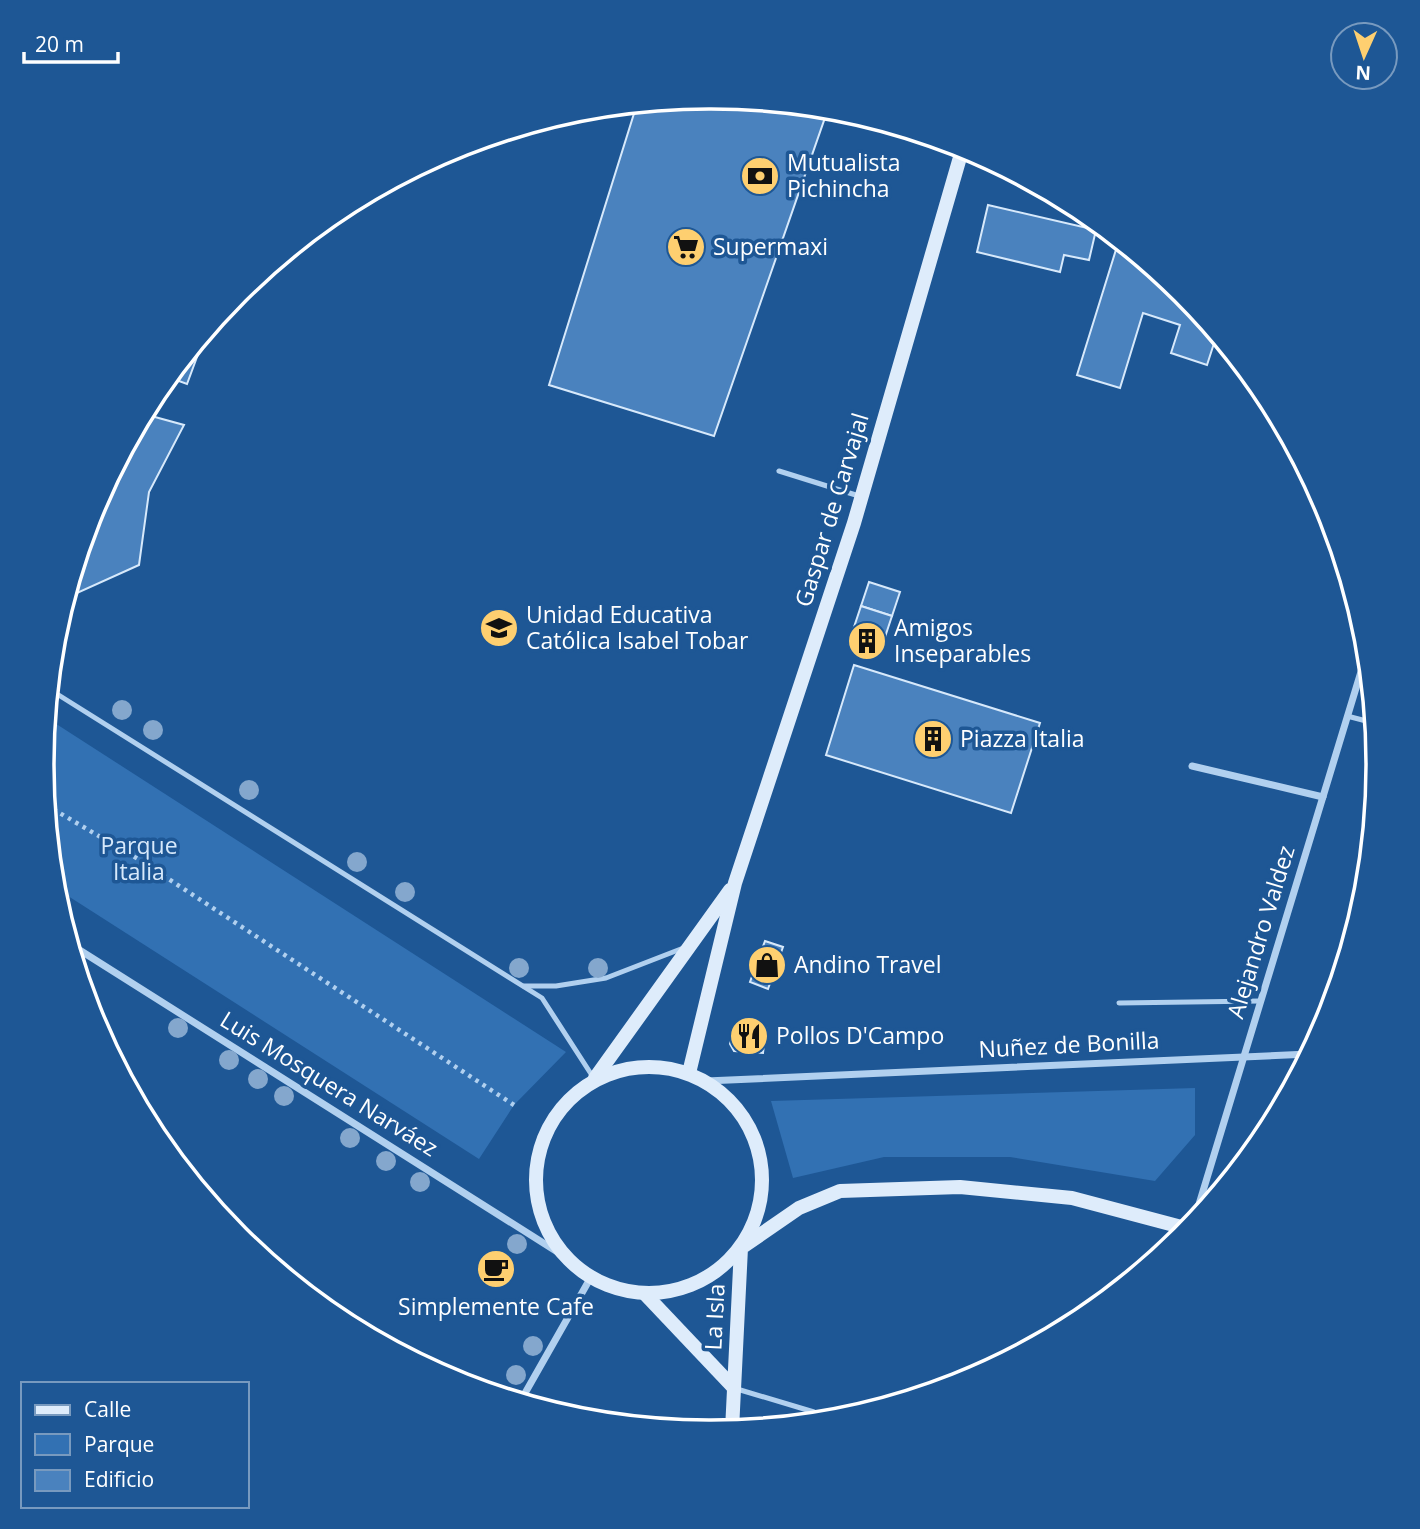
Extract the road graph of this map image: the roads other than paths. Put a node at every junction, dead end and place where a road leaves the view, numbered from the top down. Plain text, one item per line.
1 (960, 159) edge
2 (779, 471) dead end
3 (862, 497) junction
4 (1360, 677) edge
5 (59, 695) edge
6 (1348, 716) junction
7 (1364, 720) edge
8 (1192, 766) dead end
9 (1323, 797) junction
10 (735, 883) junction
11 (692, 944) junction
12 (82, 952) edge
13 (523, 986) junction
14 (1260, 1001) junction
15 (1119, 1003) dead end
16 (1298, 1054) edge
17 (1243, 1056) junction
18 (689, 1073) junction
19 (594, 1080) junction
20 (706, 1081) junction
21 (1200, 1200) edge
22 (1176, 1226) edge
23 (741, 1248) junction
24 (566, 1258) junction
25 (591, 1278) junction
26 (644, 1293) junction
27 (734, 1388) junction
28 (525, 1393) edge
29 (811, 1413) edge
30 (733, 1419) edge

1 - 3 street, Gaspar de Carvajal
2 - 3 lane
3 - 10 street, Gaspar de Carvajal
4 - 6 street, Alejandro Valdez
5 - 13 lane
6 - 7 lane
6 - 9 street, Alejandro Valdez
8 - 9 street
9 - 14 street, Alejandro Valdez
10 - 11 street, Gaspar de Carvajal
10 - 18 street, Gaspar de Carvajal
11 - 13 lane
11 - 19 street, Gaspar de Carvajal
12 - 24 street, Luis Mosquera Narváez
13 - 19 lane
14 - 15 lane
14 - 17 street, Alejandro Valdez
16 - 17 street, Nuñez de Bonilla
17 - 20 street, Nuñez de Bonilla
17 - 21 street, Alejandro Valdez
18 - 19 street, Gaspar de Carvajal
18 - 20 street, Gaspar de Carvajal
19 - 24 street, Gaspar de Carvajal
20 - 23 street, Gaspar de Carvajal
22 - 23 street
23 - 26 street, Gaspar de Carvajal
23 - 27 street, La Isla
24 - 25 street, Gaspar de Carvajal
25 - 26 street, Gaspar de Carvajal
25 - 28 street
26 - 27 street, La Isla
27 - 29 lane
27 - 30 street, La Isla

